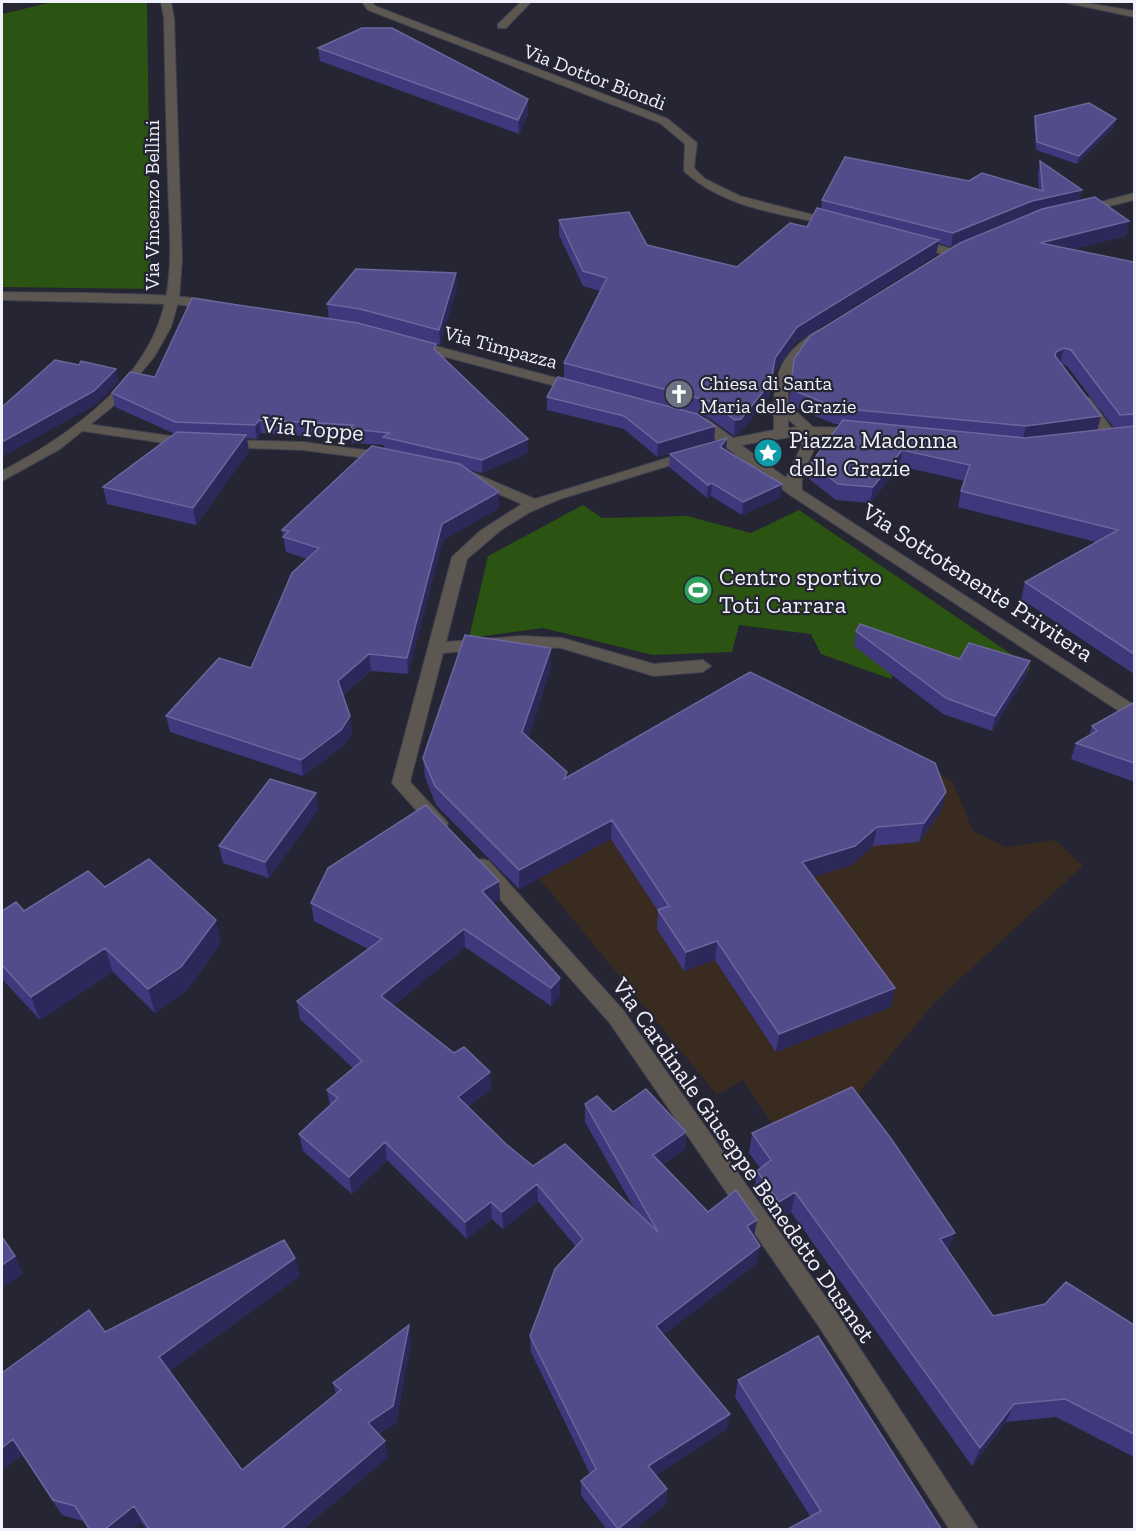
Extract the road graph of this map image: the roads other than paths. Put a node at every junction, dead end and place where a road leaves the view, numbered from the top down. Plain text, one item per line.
1 (166, 2) edge
2 (367, 2) edge
3 (526, 2) edge
4 (1068, 2) edge
5 (1134, 14) edge
6 (502, 26) dead end
7 (1134, 197) edge
8 (1067, 212) edge
9 (848, 225) edge
10 (902, 238) edge
11 (932, 266) edge
12 (2, 296) edge
13 (173, 300) junction
14 (233, 308) edge
15 (832, 328) edge
16 (395, 339) edge
17 (1074, 387) edge
18 (589, 391) edge
19 (781, 405) junction
20 (680, 416) edge
21 (81, 428) junction
22 (808, 430) junction
23 (781, 432) junction
24 (876, 433) edge
25 (1090, 441) edge
26 (729, 442) junction
27 (407, 460) edge
28 (447, 469) edge
29 (2, 477) edge
30 (795, 492) junction
31 (534, 504) junction
32 (435, 648) junction
33 (703, 666) dead end
34 (1134, 713) edge
35 (966, 1530) edge

1 - 13 street, Via Vincenzo Bellini
2 - 9 street, Via Dottor Biondi
3 - 6 street
4 - 5 street
7 - 8 street
10 - 11 street
12 - 13 street
13 - 14 street
13 - 21 street, Via Vincenzo Bellini
15 - 19 street
16 - 18 street, Via Timpazza
17 - 25 street
19 - 22 street
19 - 23 street
20 - 26 street, Via Sottotenente Privitera
21 - 27 street, Via Toppe
21 - 29 street, Via Vincenzo Bellini
22 - 23 street, Via Cardinale Giuseppe Benedetto Dusmet
22 - 24 street, Via Cardinale Giuseppe Benedetto Dusmet
22 - 30 street
23 - 26 street, Via Cardinale Giuseppe Benedetto Dusmet
26 - 30 street, Via Sottotenente Privitera
26 - 31 street, Via Cardinale Giuseppe Benedetto Dusmet
28 - 31 street
30 - 34 street, Via Sottotenente Privitera
31 - 32 street, Via Cardinale Giuseppe Benedetto Dusmet
32 - 33 street
32 - 35 street, Via Cardinale Giuseppe Benedetto Dusmet

